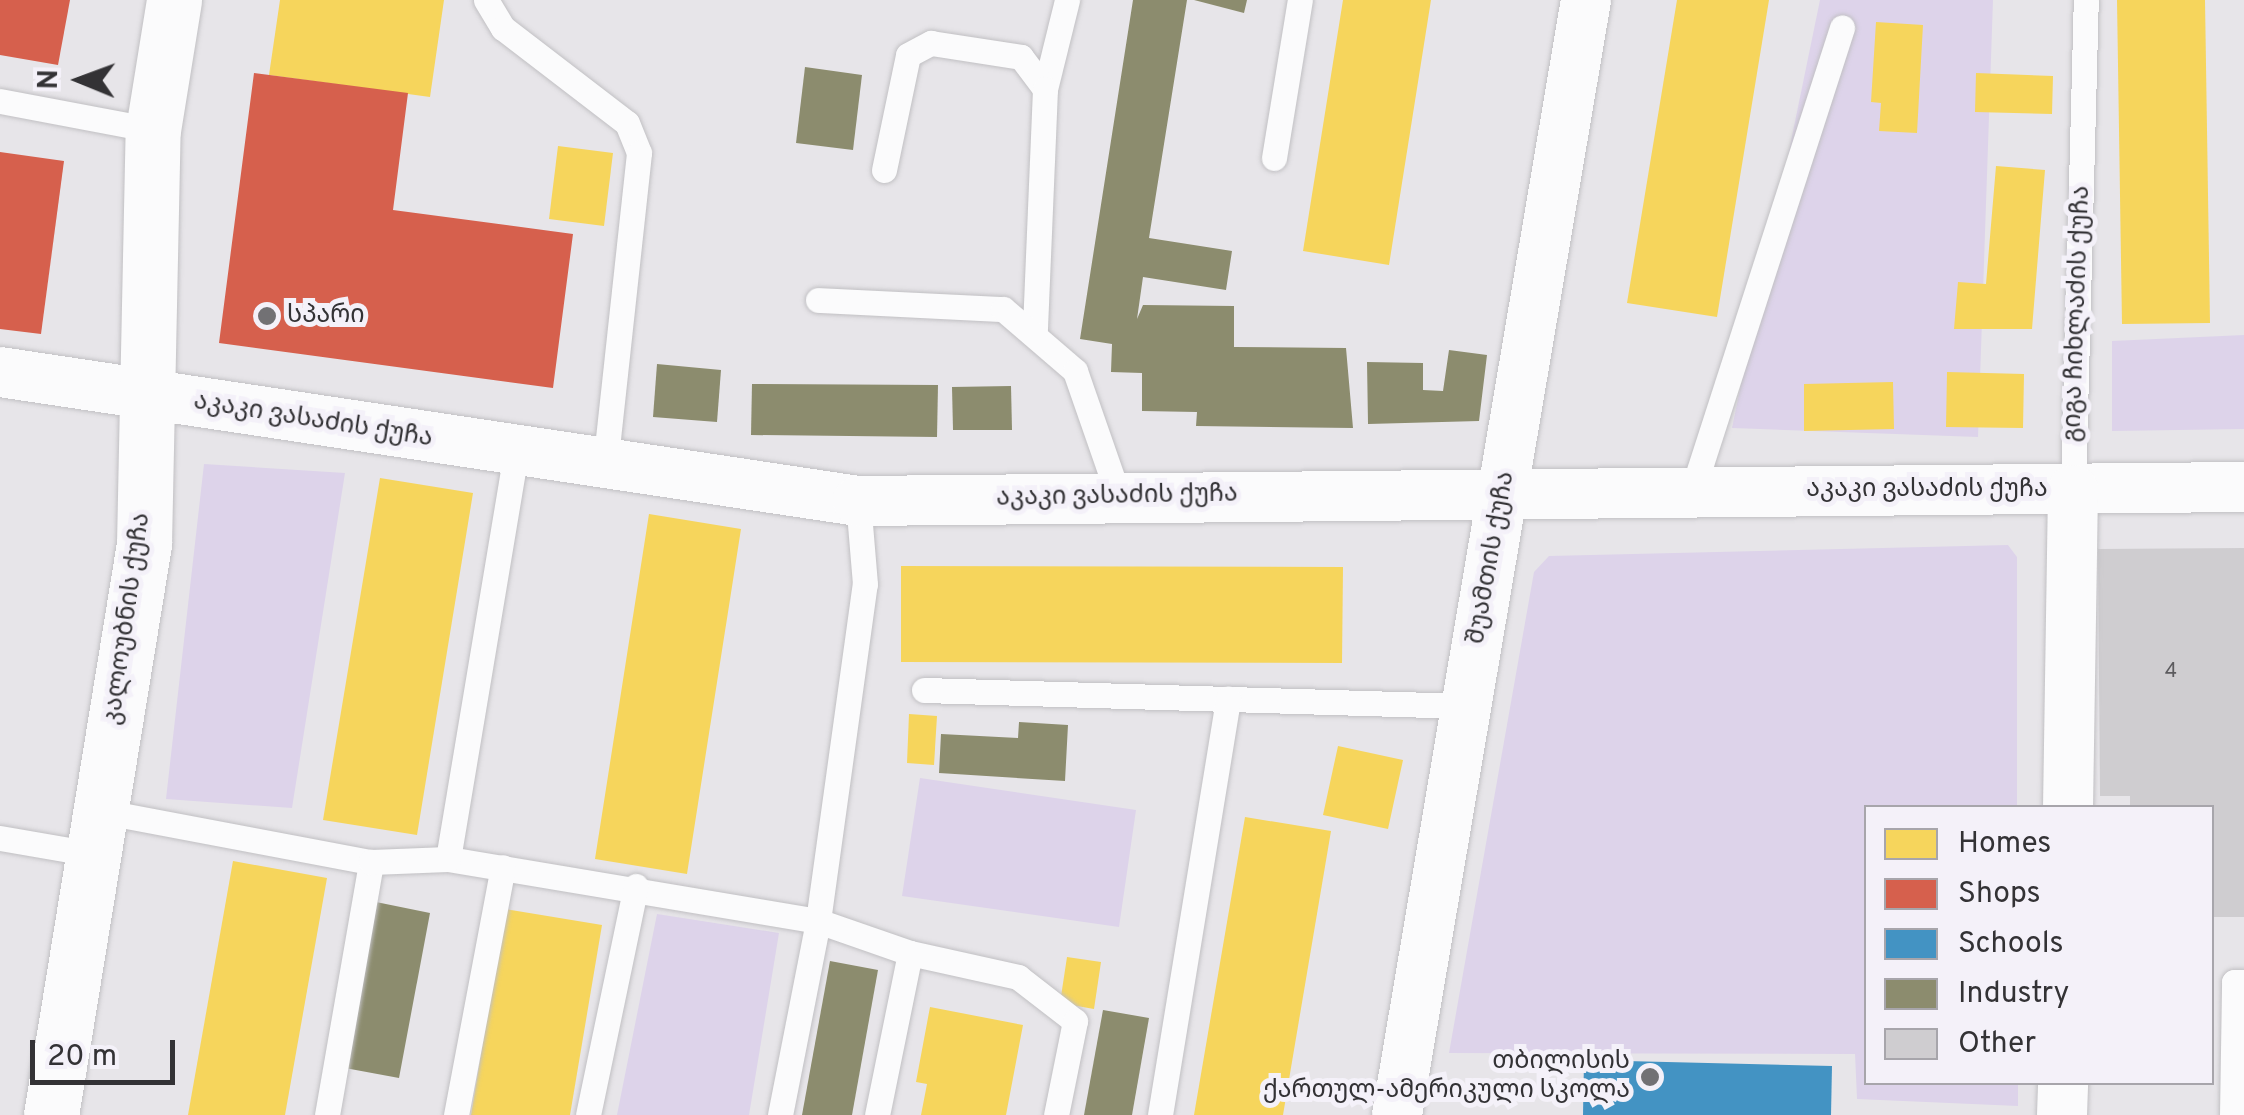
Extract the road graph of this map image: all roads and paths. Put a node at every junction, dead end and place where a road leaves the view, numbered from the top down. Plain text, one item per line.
1 (174, 0) edge
2 (486, 0) edge
3 (1067, 0) edge
4 (1300, 0) edge
5 (1586, 0) edge
6 (2086, 0) edge
7 (1842, 26) dead end
8 (1045, 89) junction
9 (0, 101) edge
10 (152, 130) junction
11 (1274, 158) dead end
12 (884, 170) dead end
13 (818, 300) dead end
14 (1035, 330) junction
15 (0, 372) edge
16 (148, 396) junction
17 (516, 451) junction
18 (605, 465) junction
19 (2244, 487) edge
20 (1693, 489) junction
21 (2073, 490) junction
22 (1504, 491) junction
23 (1119, 497) junction
24 (858, 501) junction
25 (924, 690) dead end
26 (1228, 699) junction
27 (1466, 706) junction
28 (2068, 805) edge
29 (97, 832) junction
30 (0, 838) edge
31 (448, 858) junction
32 (371, 862) junction
33 (503, 867) junction
34 (636, 886) junction
35 (818, 922) junction
36 (910, 954) junction
37 (2244, 982) edge
38 (2063, 1085) edge
39 (51, 1115) edge
40 (327, 1115) edge
41 (456, 1115) edge
42 (588, 1115) edge
43 (780, 1115) edge
44 (877, 1115) edge
45 (1056, 1115) edge
46 (1160, 1115) edge
47 (1398, 1115) edge
48 (2062, 1115) edge
49 (2232, 1115) edge

1 - 10 street, კალოუბნის ქუჩა
2 - 18 lane
3 - 8 lane
4 - 11 lane
5 - 22 street, შუამთის ქუჩა
6 - 21 lane, გიგა ჩიხლაძის ქუჩა
7 - 20 lane
8 - 12 lane
8 - 14 lane
9 - 10 lane
10 - 16 street, კალოუბნის ქუჩა
13 - 14 lane
14 - 23 lane
15 - 16 street, აკაკი ვასაძის ქუჩა
16 - 17 street, აკაკი ვასაძის ქუჩა
16 - 29 street, კალოუბნის ქუჩა
17 - 18 street, აკაკი ვასაძის ქუჩა
17 - 31 lane
18 - 24 street, აკაკი ვასაძის ქუჩა
19 - 21 street, აკაკი ვასაძის ქუჩა
20 - 21 street, აკაკი ვასაძის ქუჩა
20 - 22 street, აკაკი ვასაძის ქუჩა
21 - 28 street, გიგა ჩიხლაძის ქუჩა
22 - 23 street, აკაკი ვასაძის ქუჩა
22 - 27 street, შუამთის ქუჩა
23 - 24 street, აკაკი ვასაძის ქუჩა
24 - 35 lane
25 - 26 lane
26 - 27 lane
26 - 46 lane
27 - 47 street, შუამთის ქუჩა
29 - 30 lane
29 - 32 lane
29 - 39 street, კალოუბნის ქუჩა
31 - 32 lane
31 - 33 lane
32 - 40 lane
33 - 34 lane
33 - 41 lane
34 - 35 lane
34 - 42 lane
35 - 36 lane
35 - 43 lane
36 - 44 lane
36 - 45 lane
37 - 49 lane
38 - 48 street

